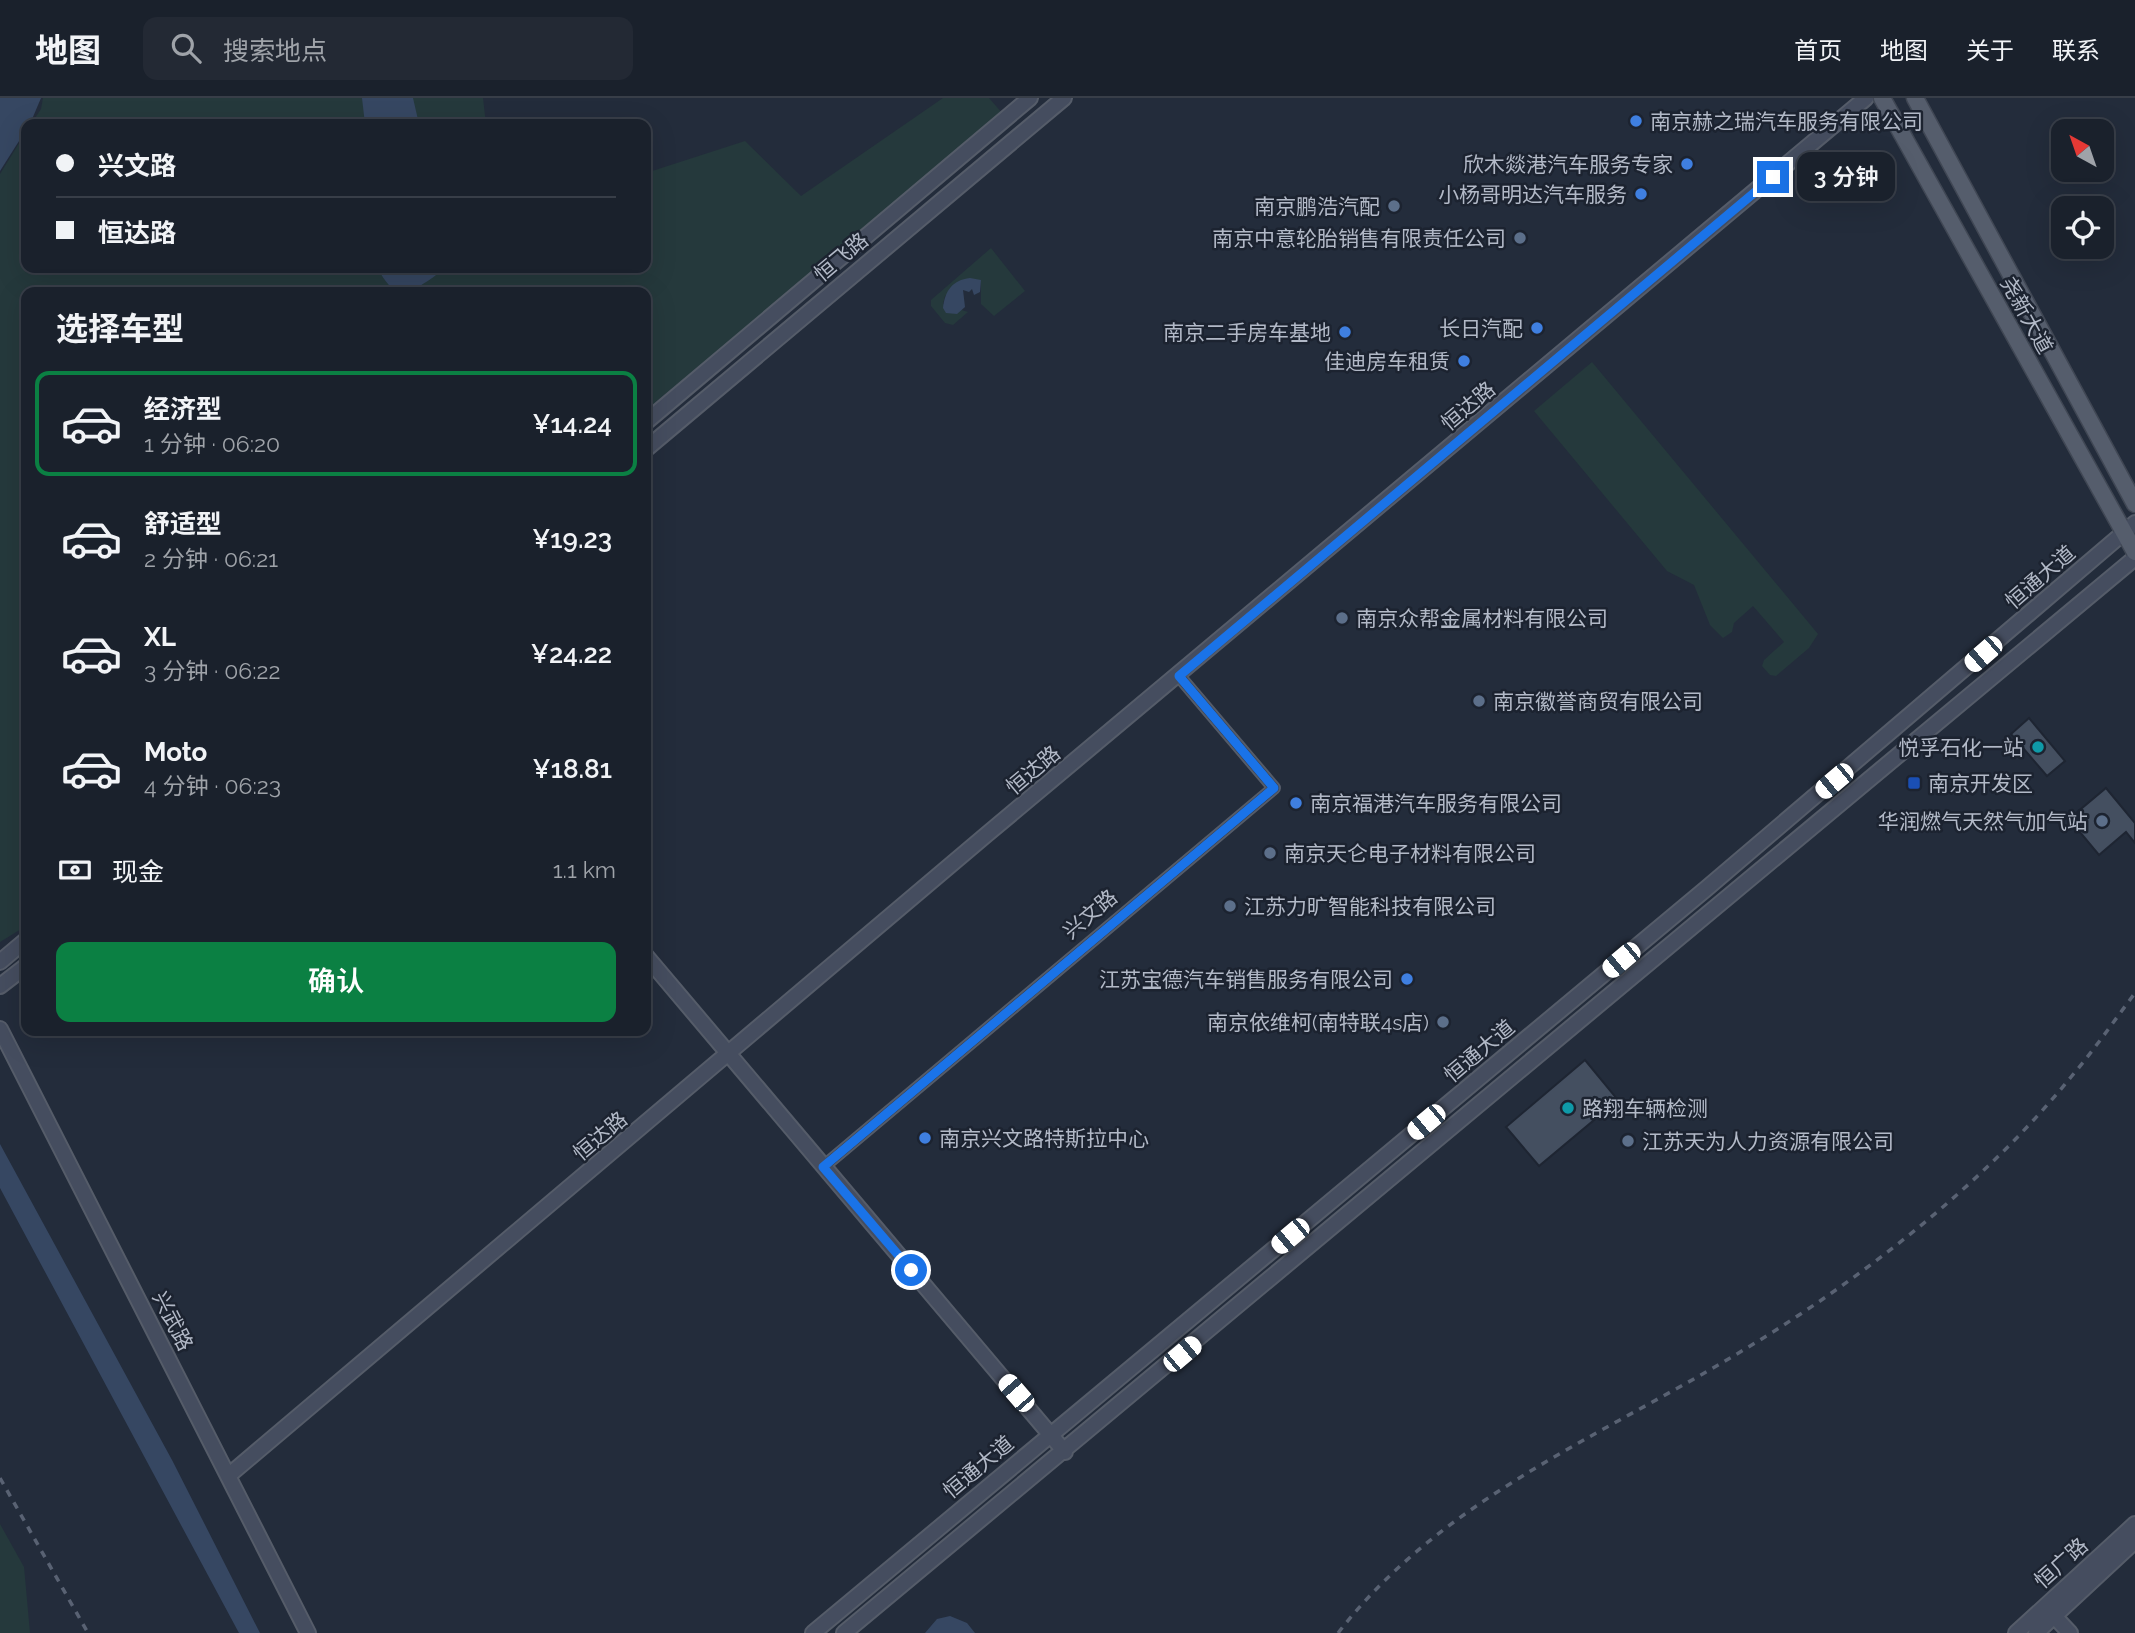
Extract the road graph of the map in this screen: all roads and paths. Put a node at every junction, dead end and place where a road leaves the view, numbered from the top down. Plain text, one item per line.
1 (1030, 98) edge
2 (1064, 98) edge
3 (1866, 98) edge
4 (1882, 98) edge
5 (1915, 98) edge
6 (651, 418) edge
7 (651, 445) edge
8 (2135, 504) edge
9 (2129, 528) edge
10 (2135, 552) edge
11 (2135, 558) edge
12 (1179, 676) junction
13 (21, 944) edge
14 (0, 962) edge
15 (651, 962) edge
16 (21, 970) edge
17 (0, 986) edge
18 (0, 1029) edge
19 (727, 1055) junction
20 (823, 1167) junction
21 (1051, 1435) junction
22 (1065, 1452) junction
23 (228, 1476) junction
24 (2135, 1524) edge
25 (2135, 1541) edge
26 (2054, 1616) junction
27 (308, 1633) edge
28 (813, 1633) edge
29 (844, 1633) edge
30 (2015, 1633) edge
31 (2036, 1633) edge
32 (2070, 1633) edge

1 - 6 main road, 恒飞路
2 - 7 main road, 恒飞路
3 - 12 main road, 恒达路
4 - 9 main road, 尧新大道
5 - 8 main road, 尧新大道
9 - 10 main road, 尧新大道
9 - 21 main road, 恒通大道
11 - 22 main road, 恒通大道
12 - 19 main road, 恒达路
12 - 20 street, 兴文路
13 - 14 main road
15 - 19 main road
16 - 17 main road
18 - 23 main road, 兴武路
19 - 20 main road
19 - 23 main road, 恒达路
20 - 21 main road
21 - 22 main road
21 - 28 main road, 恒通大道
22 - 29 main road, 恒通大道
23 - 27 main road, 兴武路
24 - 30 main road, 恒广路
25 - 26 main road, 恒广路
26 - 31 main road, 恒广路
26 - 32 main road

